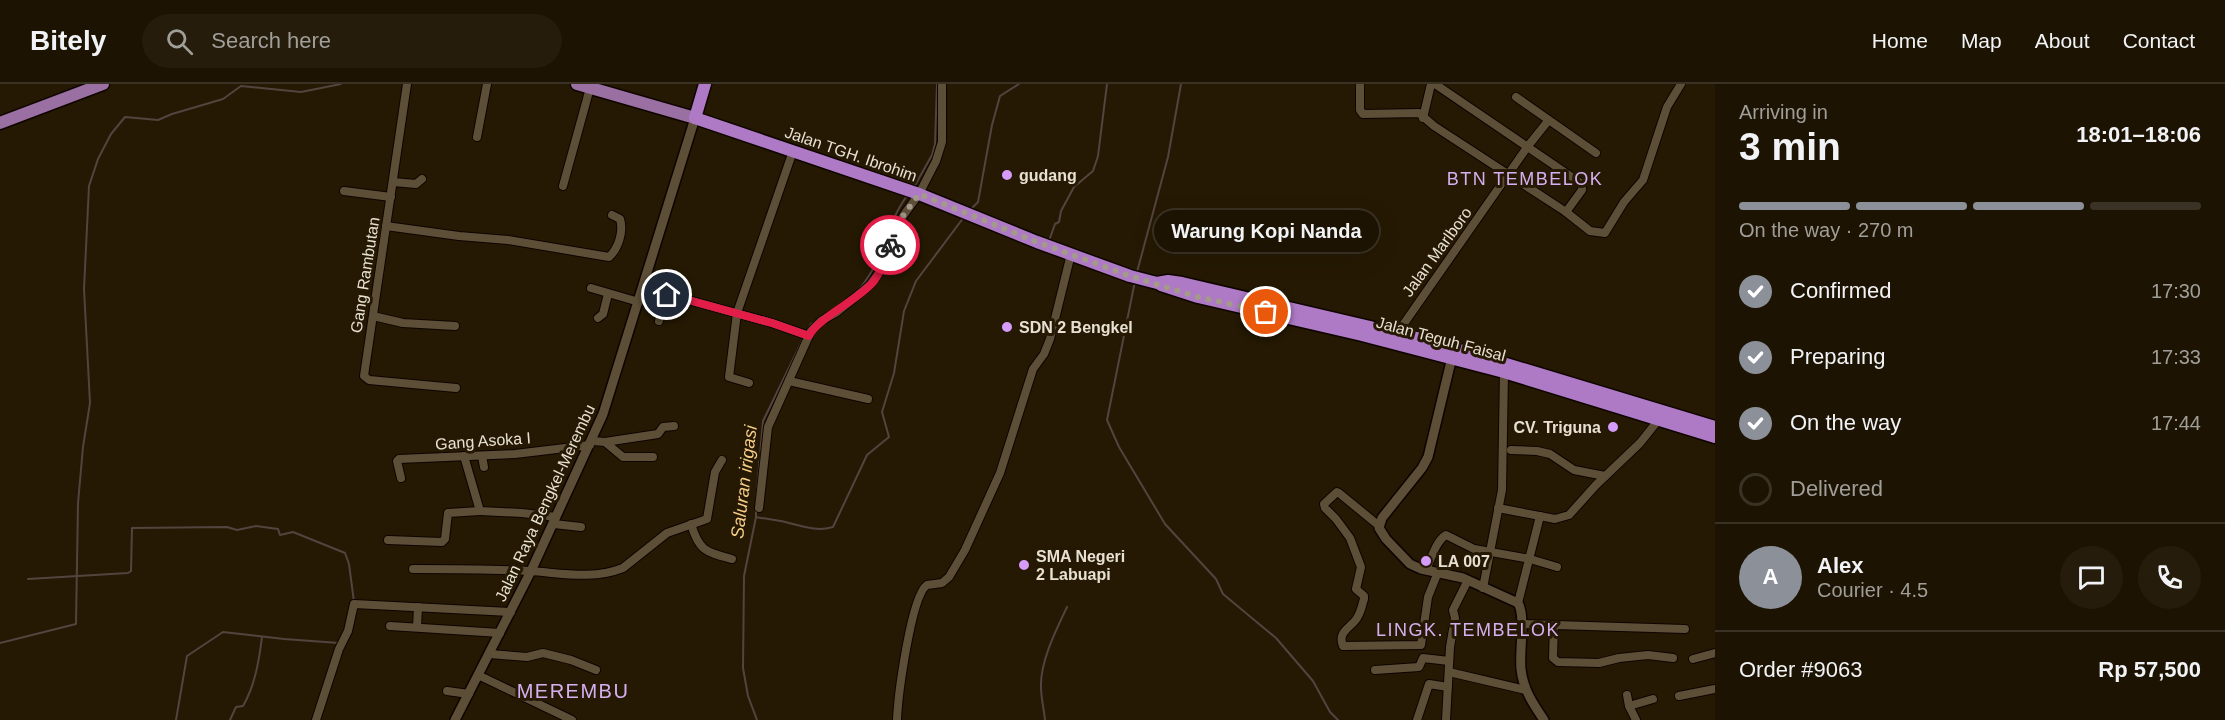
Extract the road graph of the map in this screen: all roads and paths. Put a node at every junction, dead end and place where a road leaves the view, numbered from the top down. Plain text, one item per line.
1 (103, 84) edge
2 (407, 84) edge
3 (487, 84) edge
4 (577, 84) edge
5 (705, 84) edge
6 (942, 84) edge
7 (1360, 84) edge
8 (1433, 84) edge
9 (1681, 84) edge
10 (590, 88) junction
11 (1516, 97) dead end
12 (695, 118) junction
13 (1423, 118) junction
14 (1548, 121) junction
15 (0, 123) edge
16 (477, 137) dead end
17 (1528, 146) junction
18 (793, 151) junction
19 (1596, 153) dead end
20 (1509, 176) junction
21 (422, 179) dead end
22 (393, 182) junction
23 (563, 186) dead end
24 (344, 191) dead end
25 (913, 192) junction
26 (391, 197) junction
27 (1566, 212) junction
28 (612, 215) dead end
29 (386, 226) junction
30 (1071, 254) junction
31 (1130, 276) joint
32 (591, 288) dead end
33 (608, 294) junction
34 (639, 302) junction
35 (737, 313) junction
36 (373, 316) junction
37 (598, 318) dead end
38 (659, 321) dead end
39 (455, 326) dead end
40 (806, 336) junction
41 (1395, 338) junction
42 (1453, 353) junction
43 (1504, 372) junction
44 (789, 381) junction
45 (749, 383) dead end
46 (456, 388) dead end
47 (868, 399) dead end
48 (1661, 416) junction
49 (674, 426) dead end
50 (1715, 427) edge
51 (1715, 437) edge
52 (605, 442) junction
53 (591, 443) junction
54 (1511, 450) dead end
55 (464, 456) junction
56 (482, 456) junction
57 (653, 457) dead end
58 (722, 460) dead end
59 (484, 467) dead end
60 (1605, 476) junction
61 (401, 478) dead end
62 (759, 508) dead end
63 (1498, 508) junction
64 (480, 511) junction
65 (1540, 516) junction
66 (555, 520) junction
67 (691, 524) junction
68 (1378, 525) junction
69 (581, 527) dead end
70 (388, 540) dead end
71 (1490, 552) junction
72 (732, 559) dead end
73 (1530, 559) junction
74 (1557, 567) dead end
75 (413, 569) dead end
76 (1426, 570) junction
77 (531, 571) junction
78 (1438, 572) junction
79 (1468, 580) junction
80 (1483, 588) junction
81 (1518, 603) junction
82 (418, 607) junction
83 (511, 612) junction
84 (1521, 624) junction
85 (1554, 625) junction
86 (390, 626) dead end
87 (417, 627) junction
88 (1685, 629) dead end
89 (500, 633) junction
90 (1715, 653) edge
91 (490, 654) junction
92 (1673, 658) dead end
93 (1693, 659) dead end
94 (1449, 661) junction
95 (596, 670) dead end
96 (1375, 670) dead end
97 (1449, 672) junction
98 (478, 675) junction
99 (1448, 687) junction
100 (1715, 689) edge
101 (1526, 690) junction
102 (447, 691) dead end
103 (469, 694) junction
104 (1627, 695) dead end
105 (1679, 696) dead end
106 (1653, 699) dead end
107 (1629, 706) junction
108 (316, 720) edge
109 (455, 720) edge
110 (572, 720) edge
111 (897, 720) edge
112 (1417, 720) edge
113 (1446, 720) edge
114 (1544, 720) edge
115 (1636, 720) edge

1 - 15 main road
2 - 22 street, Gang Rambutan
3 - 16 street
4 - 10 main road
5 - 12 highway
6 - 25 street
7 - 13 street
8 - 13 street
8 - 17 street
9 - 27 street
10 - 12 main road
10 - 23 street
11 - 14 street
12 - 18 highway, Jalan TGH. Ibrohim
12 - 34 street, Jalan Raya Bengkel-Merembu
13 - 20 street
14 - 17 street, Jalan Marlboro
14 - 19 street
17 - 20 street, Jalan Marlboro
17 - 27 street
18 - 25 highway, Jalan TGH. Ibrohim
18 - 35 street
20 - 27 street
20 - 41 street, Jalan Marlboro
21 - 22 street
22 - 26 street, Gang Rambutan
24 - 26 street
25 - 30 highway, Jalan TGH. Ibrohim
25 - 40 street
26 - 29 street, Gang Rambutan
28 - 29 street
29 - 36 street, Gang Rambutan
30 - 31 highway, Jalan TGH. Ibrohim
30 - 111 street
31 - 41 highway, Jalan Teguh Faisal
32 - 33 street
33 - 34 street
33 - 37 street
34 - 53 street, Jalan Raya Bengkel-Merembu
35 - 38 street
35 - 40 street
35 - 45 street
36 - 39 street
36 - 46 street, Gang Rambutan
40 - 44 street
41 - 42 highway, Jalan Teguh Faisal
42 - 43 highway, Jalan Teguh Faisal
42 - 48 highway, Jalan Teguh Faisal
42 - 68 street
43 - 48 highway, Jalan Teguh Faisal
43 - 63 street
44 - 47 street
44 - 62 street
48 - 50 highway, Jalan Teguh Faisal
48 - 51 highway, Jalan Teguh Faisal
48 - 60 street
49 - 52 street
52 - 53 street, Gang Asoka I
52 - 57 street
53 - 56 street, Gang Asoka I
53 - 66 street, Jalan Raya Bengkel-Merembu
54 - 60 street
55 - 56 street, Gang Asoka I
55 - 61 street, Gang Asoka I
55 - 64 street
56 - 59 street
58 - 67 street
60 - 65 street
63 - 65 street
63 - 71 street
64 - 66 street
64 - 70 street
65 - 73 street
66 - 69 street
66 - 77 street, Jalan Raya Bengkel-Merembu
67 - 72 street
67 - 77 street
68 - 76 street
68 - 78 street
71 - 73 street
71 - 76 street
71 - 80 street
73 - 74 street
73 - 81 street
75 - 77 street
76 - 78 street
77 - 83 street, Jalan Raya Bengkel-Merembu
78 - 79 street
79 - 80 street
79 - 94 street
80 - 81 street
81 - 84 street
82 - 83 street
82 - 87 street
82 - 108 street
83 - 89 street, Jalan Raya Bengkel-Merembu
84 - 85 street
84 - 101 street
85 - 88 street
85 - 92 street
86 - 87 street
87 - 89 street
89 - 91 street, Jalan Raya Bengkel-Merembu
90 - 93 street
91 - 95 street
91 - 98 street, Jalan Raya Bengkel-Merembu
94 - 96 street
94 - 97 street
97 - 99 street
97 - 101 street
98 - 103 street, Jalan Raya Bengkel-Merembu
98 - 110 street
99 - 112 street
99 - 113 street
100 - 105 street
101 - 114 street
102 - 103 street
103 - 109 street, Jalan Raya Bengkel-Merembu
104 - 107 street
106 - 107 street
107 - 115 street

